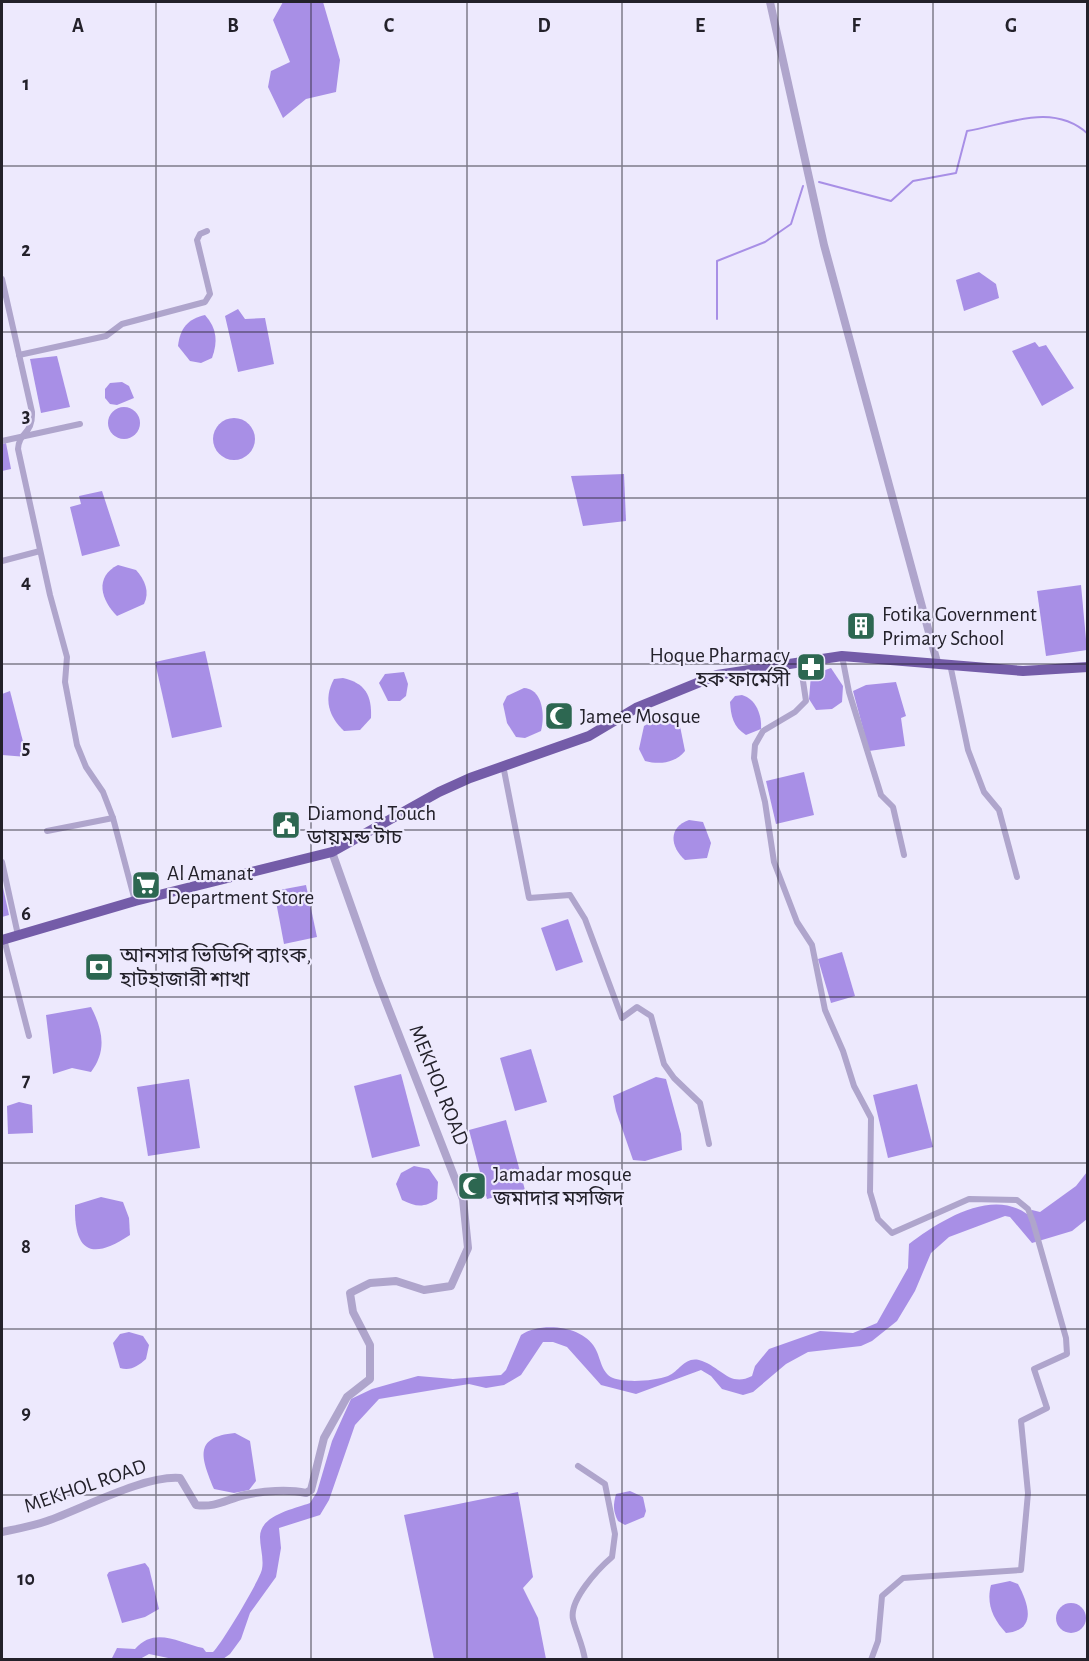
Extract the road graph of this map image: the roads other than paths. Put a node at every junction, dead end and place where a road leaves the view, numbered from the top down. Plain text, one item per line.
1 (770, 2) edge
2 (207, 231) dead end
3 (2, 279) edge
4 (19, 355) junction
5 (80, 424) dead end
6 (22, 437) junction
7 (2, 441) edge
8 (40, 551) junction
9 (2, 561) edge
10 (842, 656) junction
11 (800, 661) junction
12 (936, 662) junction
13 (950, 664) junction
14 (1088, 668) edge
15 (503, 765) junction
16 (113, 818) junction
17 (47, 831) dead end
18 (332, 852) junction
19 (904, 855) dead end
20 (2, 862) edge
21 (1017, 877) dead end
22 (135, 901) junction
23 (18, 935) junction
24 (3, 939) edge
25 (29, 1036) dead end
26 (709, 1144) dead end
27 (578, 1466) dead end
28 (2, 1532) edge
29 (585, 1659) edge
30 (871, 1659) edge

1 - 12 street
2 - 4 street
3 - 4 street
4 - 6 street
5 - 6 street
6 - 7 street
6 - 8 street
8 - 9 street
8 - 16 street
10 - 11 highway
10 - 12 highway
10 - 19 street
11 - 15 highway
11 - 30 street
12 - 13 highway
13 - 14 highway
13 - 21 street
15 - 18 highway
15 - 26 street
16 - 17 street
16 - 22 street
18 - 22 highway
18 - 28 street, MEKHOL ROAD
20 - 23 street
22 - 23 highway
23 - 24 highway
24 - 25 street
27 - 29 street

